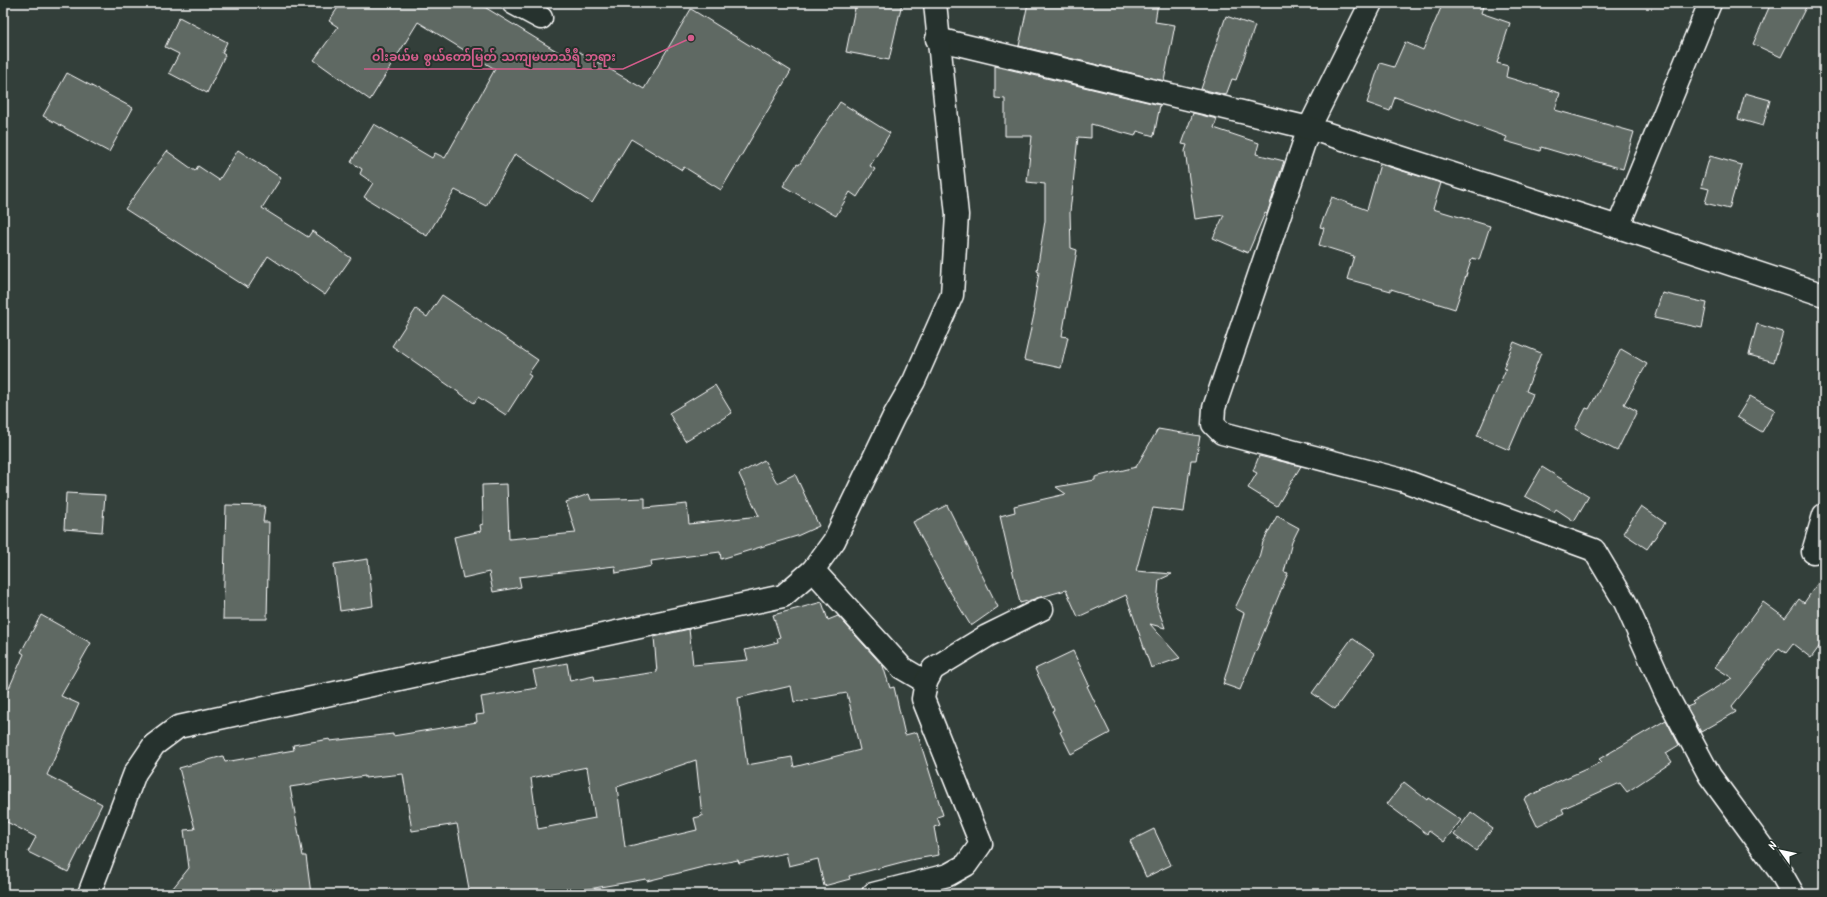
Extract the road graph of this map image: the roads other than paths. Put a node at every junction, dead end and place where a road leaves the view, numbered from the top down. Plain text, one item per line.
1 (513, 3) edge
2 (935, 3) edge
3 (1371, 3) edge
4 (1710, 3) edge
5 (541, 18) dead end
6 (937, 39) junction
7 (1309, 128) junction
8 (1618, 227) junction
9 (1824, 295) edge
10 (1824, 515) edge
11 (1813, 552) dead end
12 (813, 570) junction
13 (1042, 609) dead end
14 (926, 682) junction
15 (89, 894) edge
16 (873, 894) edge
17 (1792, 894) edge

1 - 5 street
2 - 6 street
3 - 7 street
4 - 8 street
6 - 7 street
6 - 12 street
7 - 8 street
7 - 17 street
8 - 9 street
10 - 11 street
12 - 14 street
12 - 15 street
13 - 14 street
14 - 16 street

